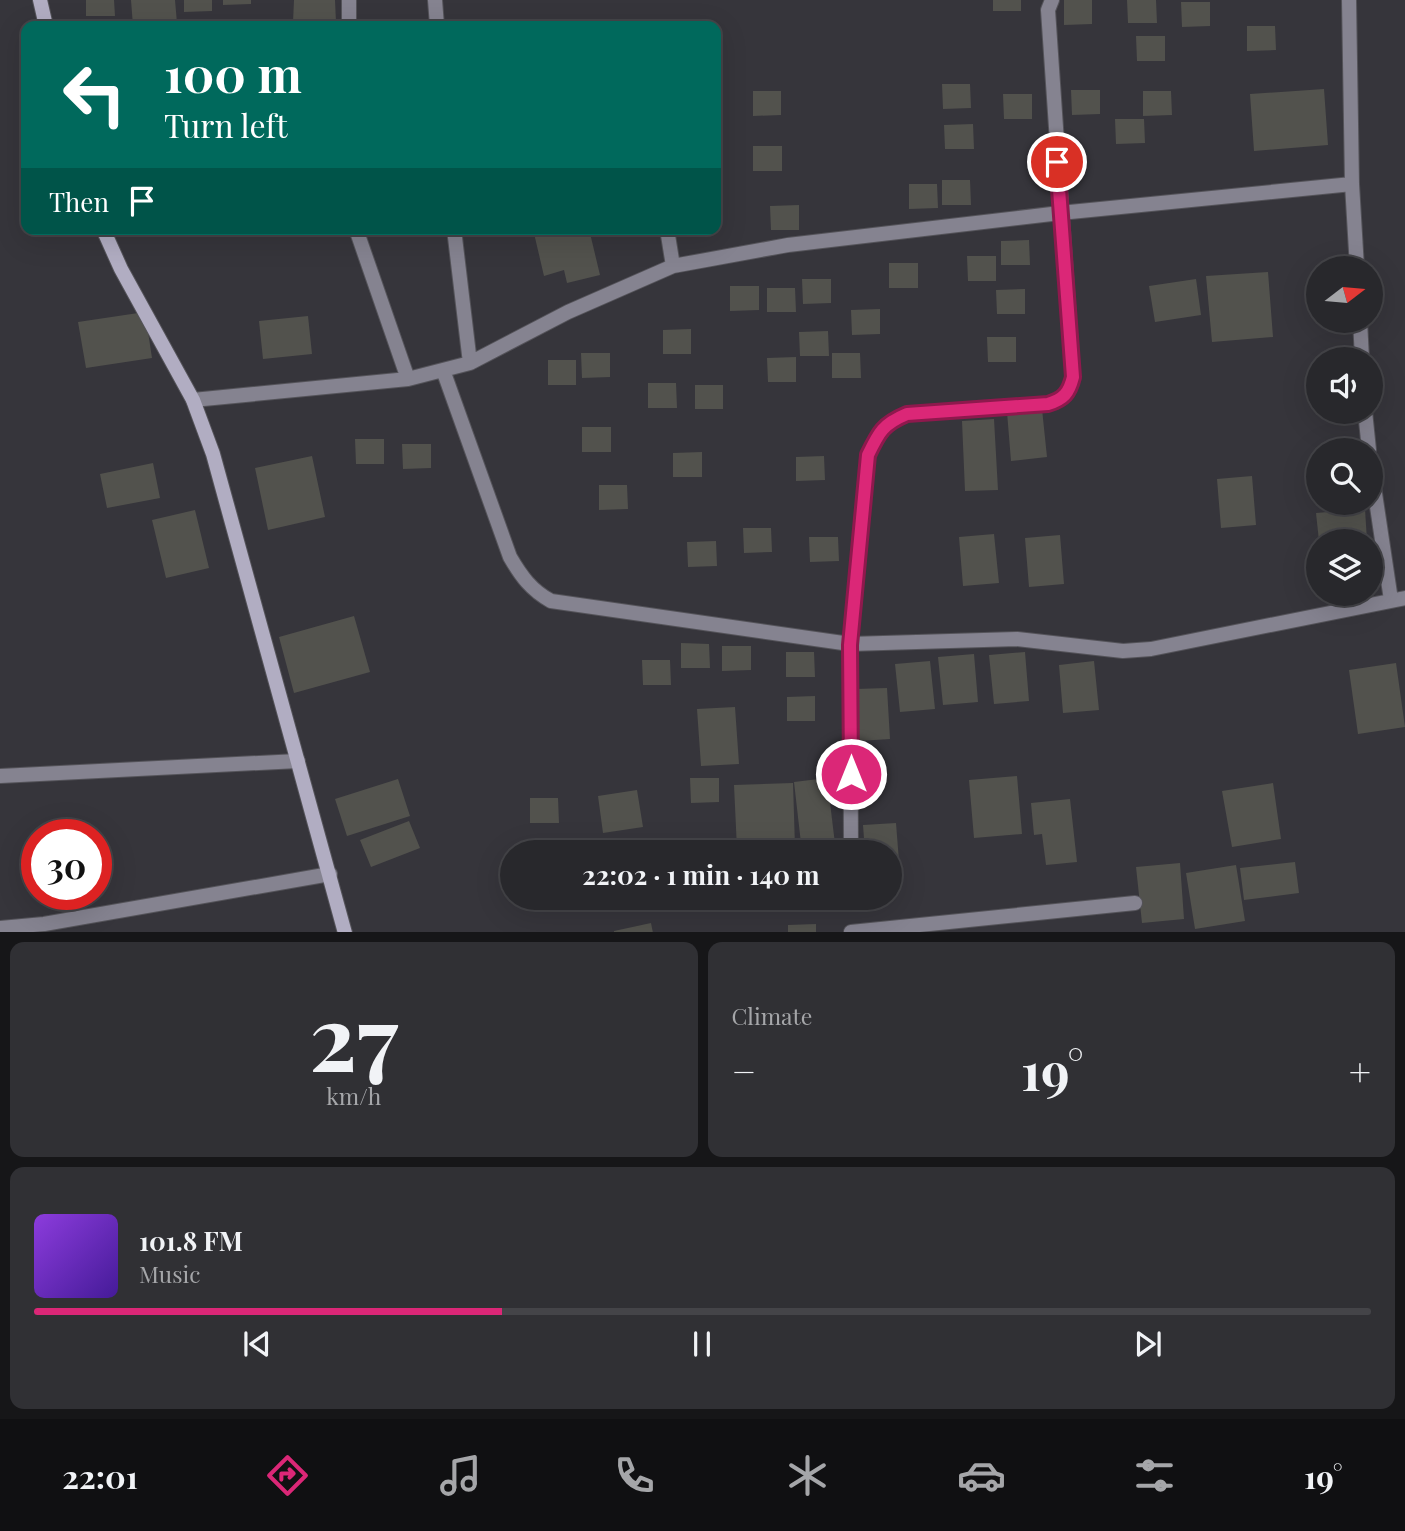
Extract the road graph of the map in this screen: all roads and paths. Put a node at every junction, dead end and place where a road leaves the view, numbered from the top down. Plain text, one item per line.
1 (40, 0) edge
2 (349, 0) edge
3 (435, 0) edge
4 (1052, 0) edge
5 (1349, 0) edge
6 (46, 21) edge
7 (349, 21) edge
8 (437, 21) edge
9 (1352, 184) junction
10 (1060, 213) junction
11 (106, 235) edge
12 (357, 235) edge
13 (455, 235) edge
14 (668, 235) edge
15 (1356, 256) edge
16 (673, 266) junction
17 (470, 363) junction
18 (443, 370) junction
19 (408, 379) junction
20 (193, 400) junction
21 (1381, 515) edge
22 (1398, 599) edge
23 (850, 645) junction
24 (298, 761) junction
25 (0, 776) edge
26 (851, 840) edge
27 (330, 874) junction
28 (1135, 903) dead end
29 (851, 910) edge
30 (0, 928) edge
31 (345, 932) edge
32 (851, 932) edge

1 - 6 main road
2 - 7 street
3 - 8 street
4 - 10 street
5 - 9 street
9 - 10 street
9 - 15 street
10 - 16 street
10 - 23 street
11 - 20 main road
12 - 19 street
13 - 17 street
14 - 16 street
16 - 17 street
17 - 18 street
18 - 19 street
18 - 23 street
19 - 20 street
20 - 24 main road
21 - 22 street
22 - 23 street
23 - 26 street
24 - 25 street
24 - 27 main road
27 - 30 street
27 - 31 main road
28 - 32 street
29 - 32 street

